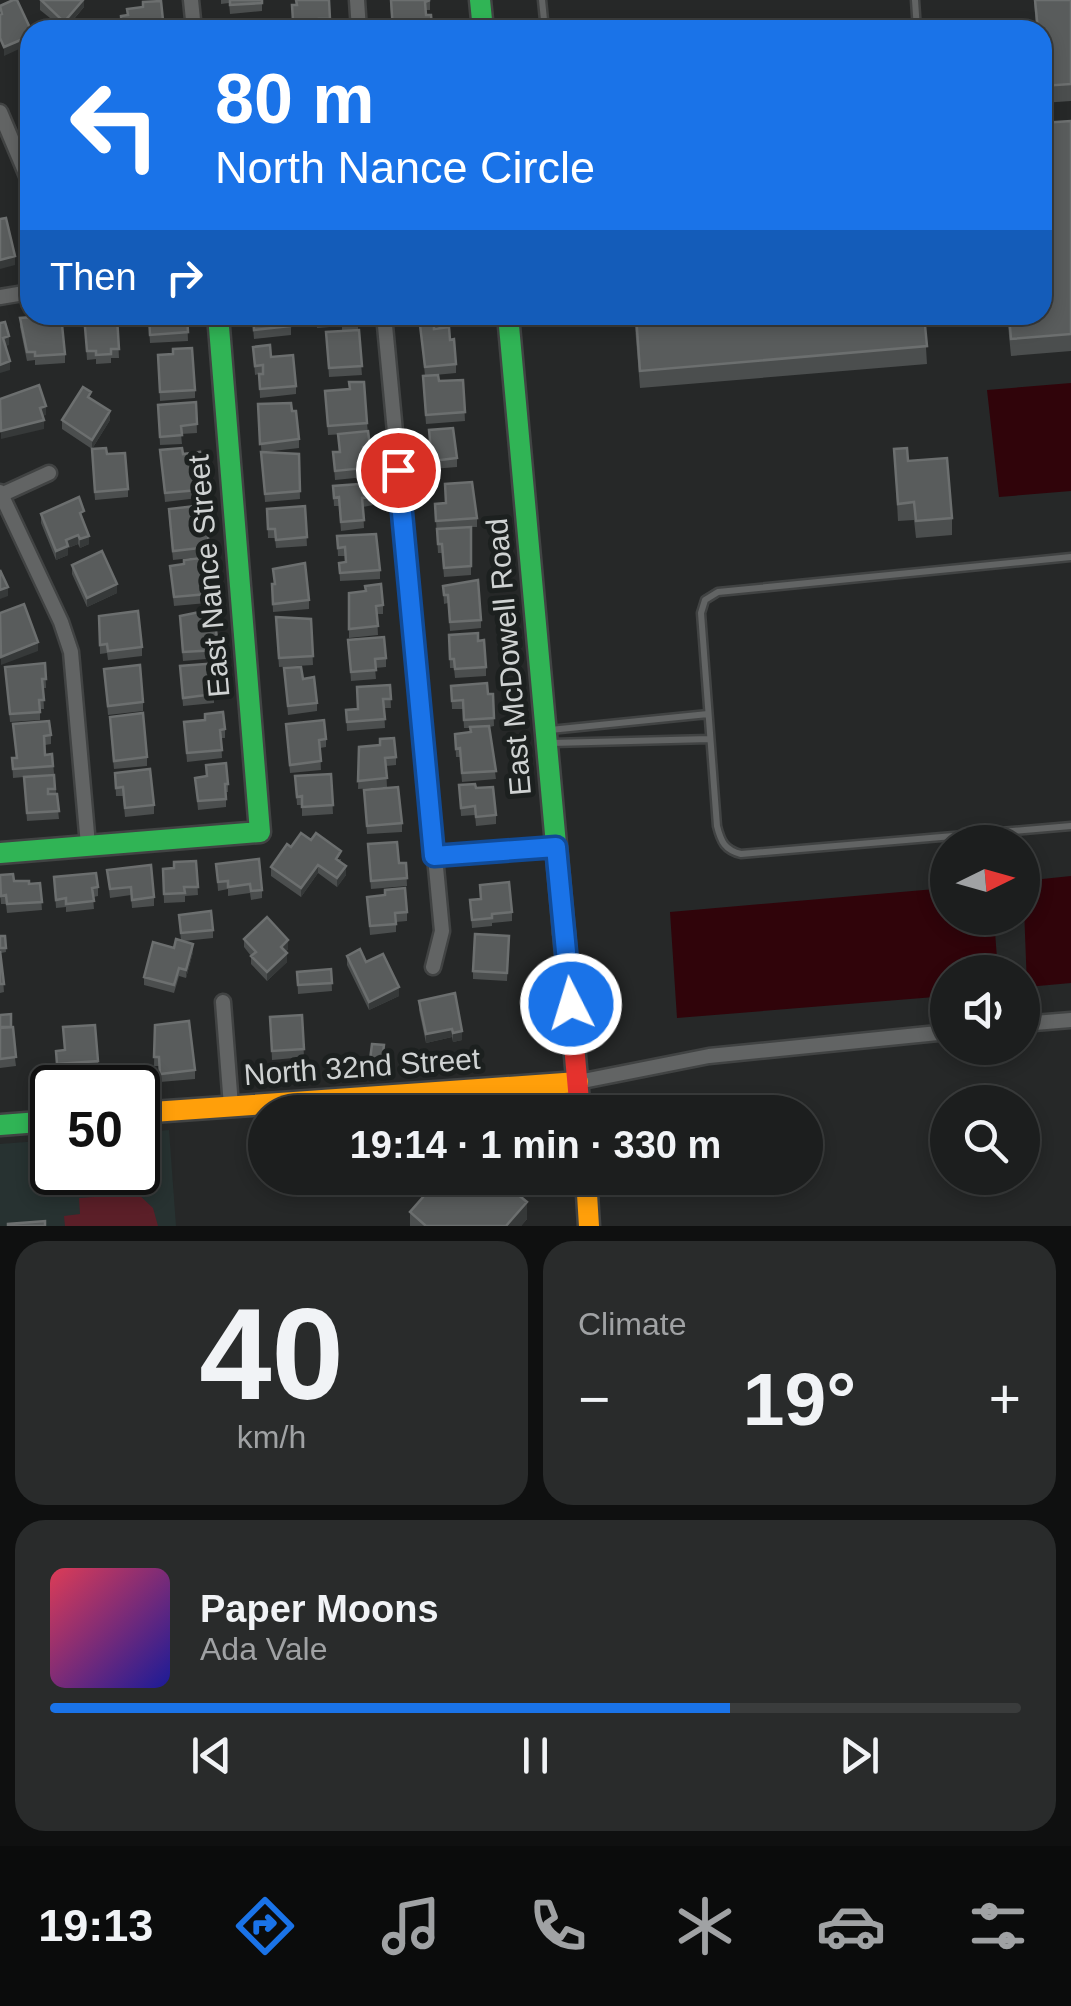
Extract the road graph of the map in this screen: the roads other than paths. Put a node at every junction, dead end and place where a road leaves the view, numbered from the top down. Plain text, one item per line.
1 (0, 112) edge
2 (20, 159) edge
3 (219, 325) edge
4 (385, 325) edge
5 (509, 325) edge
6 (49, 473) dead end
7 (0, 494) edge
8 (1071, 558) edge
9 (708, 714) junction
10 (546, 737) junction
11 (710, 740) junction
12 (1071, 826) edge
13 (88, 845) junction
14 (556, 847) junction
15 (0, 853) edge
16 (434, 856) junction
17 (433, 967) dead end
18 (223, 1002) dead end
19 (1071, 1020) edge
20 (1040, 1023) edge
21 (930, 1034) edge
22 (578, 1082) junction
23 (579, 1095) edge
24 (231, 1106) junction
25 (160, 1111) edge
26 (30, 1123) edge
27 (0, 1126) edge
28 (587, 1195) edge
29 (590, 1226) edge

1 - 2 street
3 - 13 street, East Nance Street
4 - 16 street
5 - 10 street, East McDowell Road
6 - 7 street
7 - 13 street
8 - 9 lane
9 - 10 lane
9 - 11 lane
10 - 11 lane
10 - 14 street, East McDowell Road
11 - 12 lane
13 - 15 street
14 - 16 street
14 - 22 street, East McDowell Road
16 - 17 street
18 - 24 street
19 - 20 street
21 - 22 street, North 32nd Street
22 - 23 street, East McDowell Road
22 - 24 street, North 32nd Street
24 - 25 street, North 32nd Street
26 - 27 street
28 - 29 street

